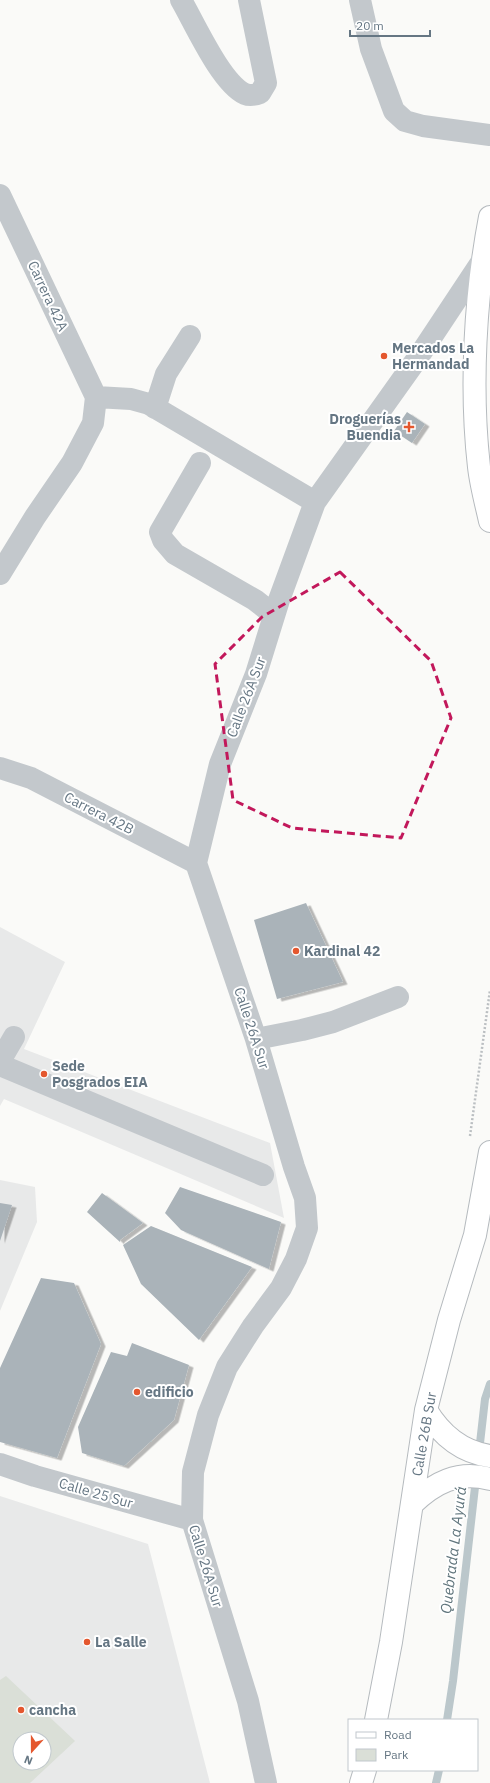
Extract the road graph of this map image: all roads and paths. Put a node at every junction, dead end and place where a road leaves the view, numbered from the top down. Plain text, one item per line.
1 (181, 0) edge
2 (249, 0) edge
3 (360, 0) edge
4 (490, 135) edge
5 (0, 194) edge
6 (490, 217) edge
7 (482, 261) junction
8 (190, 336) dead end
9 (96, 397) junction
10 (155, 408) junction
11 (200, 463) dead end
12 (315, 502) junction
13 (490, 521) edge
14 (0, 574) edge
15 (274, 614) junction
16 (0, 768) edge
17 (196, 863) junction
18 (398, 997) dead end
19 (14, 1037) dead end
20 (256, 1039) junction
21 (0, 1061) edge
22 (0, 1065) edge
23 (490, 1152) edge
24 (263, 1174) dead end
25 (426, 1410) junction
26 (490, 1456) edge
27 (0, 1464) edge
28 (490, 1479) edge
29 (412, 1504) junction
30 (192, 1520) junction
31 (376, 1719) edge
32 (365, 1771) edge
33 (266, 1783) edge
34 (361, 1783) edge

1 - 2 street
3 - 4 street
5 - 9 street, Carrera 42A
6 - 7 main road
7 - 12 street
7 - 13 main road
8 - 10 street
9 - 10 street
9 - 14 street
10 - 12 street
11 - 15 street
12 - 15 street, Calle 26A Sur
15 - 17 street, Calle 26A Sur
16 - 17 street, Carrera 42B
17 - 20 street, Calle 26A Sur
18 - 20 street
19 - 21 street
20 - 30 street, Calle 26A Sur
22 - 24 street
23 - 25 main road, Calle 26B Sur
25 - 26 main road
25 - 29 main road, Calle 26B Sur
27 - 30 street, Calle 25 Sur
28 - 29 main road
29 - 31 main road, Calle 26B Sur
30 - 33 street, Calle 26A Sur
32 - 34 main road

